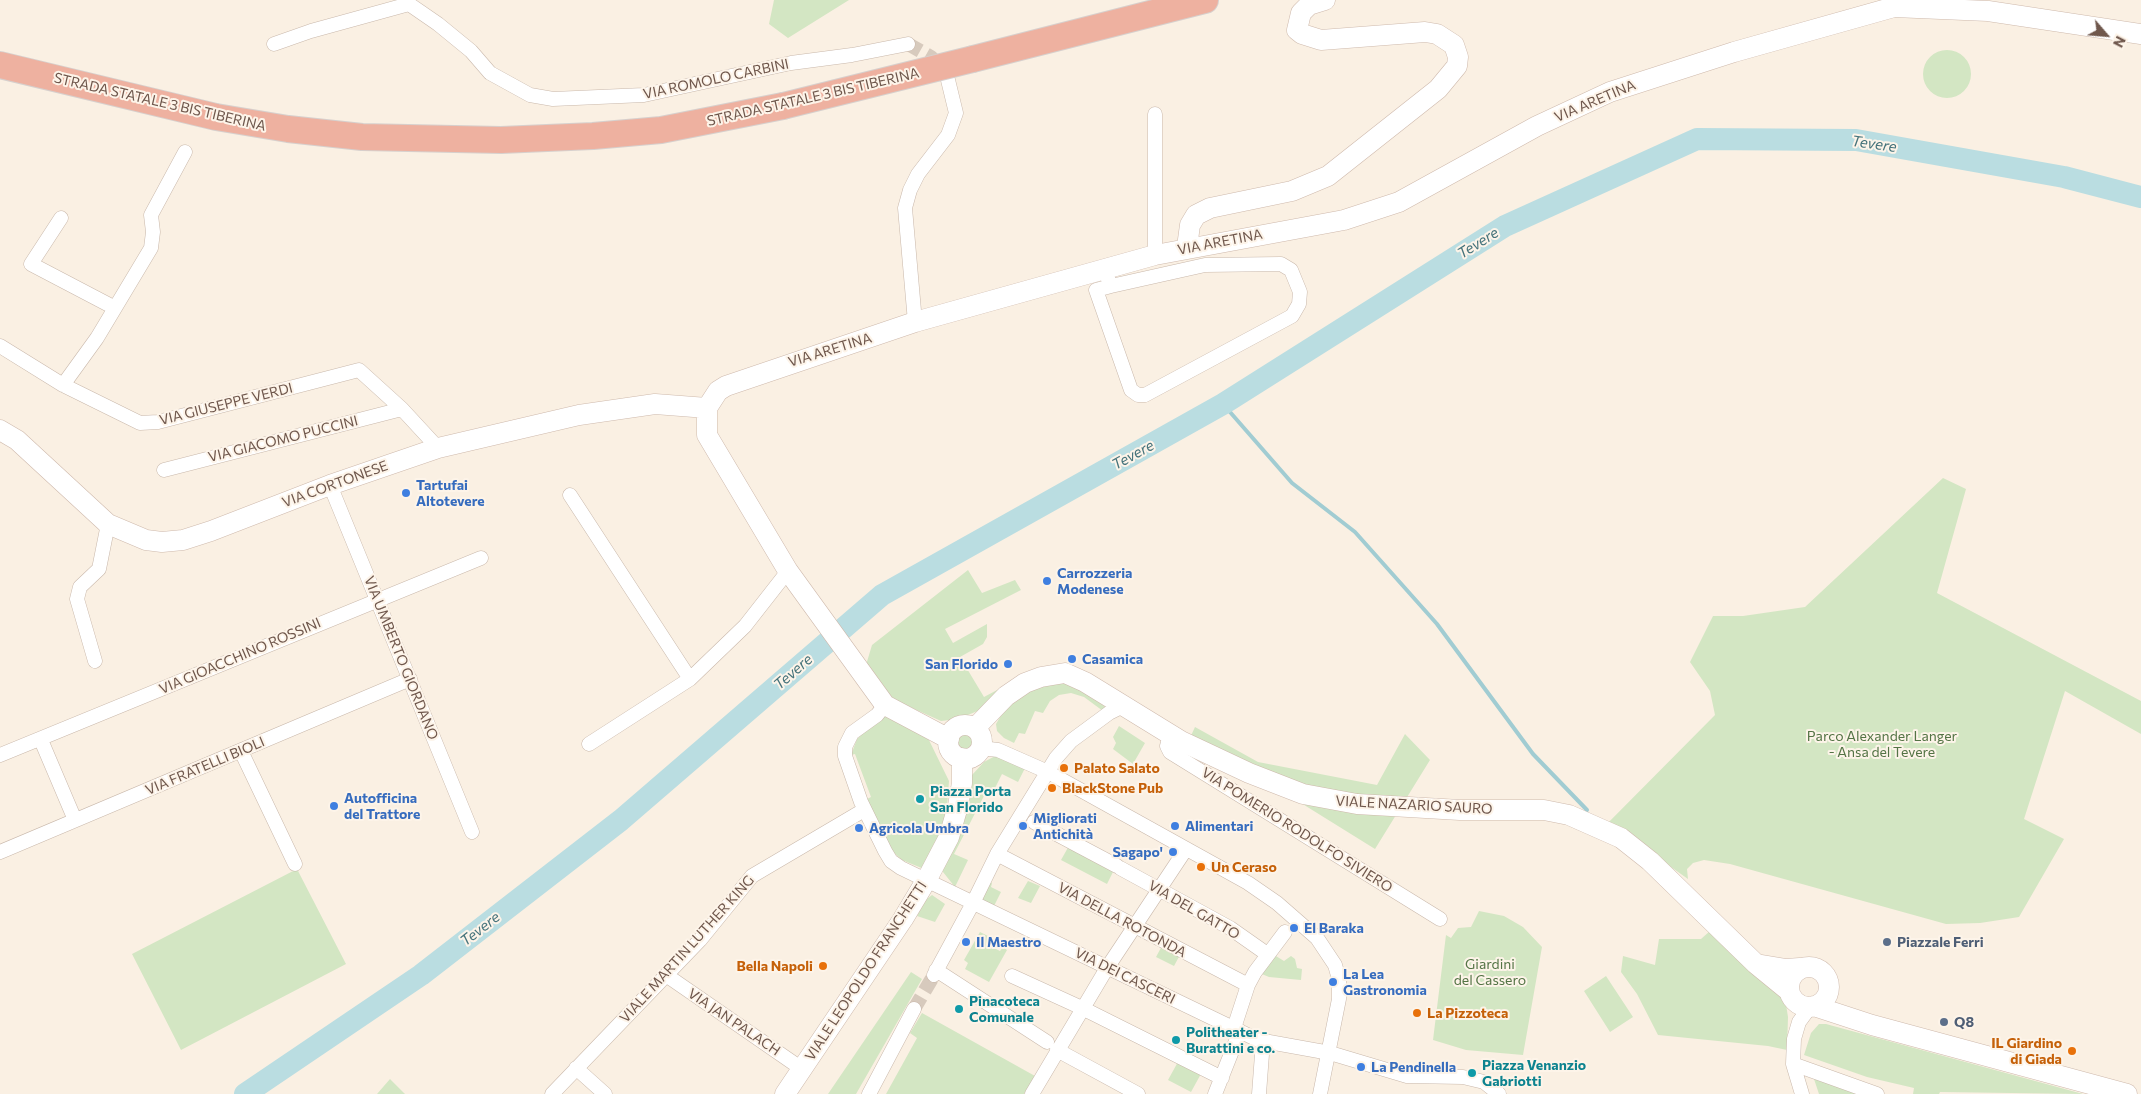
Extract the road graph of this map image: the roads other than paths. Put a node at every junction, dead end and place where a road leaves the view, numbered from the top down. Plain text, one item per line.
1 (1142, 0) edge
2 (1205, 0) edge
3 (1326, 0) edge
4 (409, 2) edge
5 (2141, 34) edge
6 (274, 44) dead end
7 (908, 44) tunnel mouth
8 (0, 49) edge
9 (971, 52) junction
10 (0, 65) edge
11 (948, 80) tunnel mouth
12 (782, 98) junction
13 (1155, 114) dead end
14 (185, 152) dead end
15 (61, 218) dead end
16 (1187, 247) junction
17 (1155, 255) junction
18 (1107, 278) junction
19 (115, 308) junction
20 (915, 322) junction
21 (0, 346) edge
22 (63, 385) junction
23 (707, 408) junction
24 (402, 409) junction
25 (0, 430) edge
26 (438, 448) junction
27 (164, 470) dead end
28 (330, 485) junction
29 (570, 495) dead end
30 (108, 524) junction
31 (481, 558) dead end
32 (788, 571) junction
33 (377, 599) junction
34 (95, 661) dead end
35 (410, 679) junction
36 (690, 679) junction
37 (885, 705) junction
38 (1123, 706) junction
39 (976, 728) junction
40 (1170, 734) junction
41 (948, 739) junction
42 (41, 740) junction
43 (589, 744) dead end
44 (981, 748) junction
45 (241, 751) junction
46 (0, 755) edge
47 (962, 758) junction
48 (1048, 772) junction
49 (864, 810) junction
50 (1029, 819) junction
51 (75, 820) junction
52 (472, 832) dead end
53 (1186, 849) junction
54 (0, 852) edge
55 (997, 854) junction
56 (294, 864) dead end
57 (927, 879) junction
58 (1158, 889) junction
59 (973, 903) junction
60 (1440, 919) dead end
61 (1291, 925) junction
62 (1134, 927) junction
63 (1267, 954) junction
64 (1756, 964) junction
65 (1107, 968) junction
66 (1800, 968) junction
67 (666, 975) junction
68 (1012, 976) dead end
69 (1829, 983) junction
70 (1248, 985) junction
71 (1789, 991) junction
72 (1812, 1007) junction
73 (1082, 1008) junction
74 (914, 1009) tunnel mouth
75 (1862, 1022) junction
76 (1237, 1030) junction
77 (1263, 1041) junction
78 (1055, 1047) junction
79 (1330, 1053) junction
80 (1793, 1064) junction
81 (576, 1068) junction
82 (802, 1068) junction
83 (1222, 1078) junction
84 (552, 1094) edge
85 (604, 1094) edge
86 (785, 1094) edge
87 (869, 1094) edge
88 (1032, 1094) edge
89 (1138, 1094) edge
90 (1215, 1094) edge
91 (1258, 1094) edge
92 (1320, 1094) edge
93 (1499, 1094) edge
94 (1802, 1094) edge
95 (1877, 1094) edge
96 (2128, 1094) edge

1 - 9 highway, STRADA STATALE 3 BIS TIBERINA
2 - 9 highway, STRADA STATALE 3 BIS TIBERINA
3 - 16 main road
4 - 6 street
4 - 7 street, VIA ROMOLO CARBINI
5 - 16 main road, VIA ARETINA
8 - 12 highway, STRADA STATALE 3 BIS TIBERINA
9 - 12 highway, STRADA STATALE 3 BIS TIBERINA
10 - 12 highway, STRADA STATALE 3 BIS TIBERINA
11 - 20 street
13 - 17 street
14 - 19 street
15 - 19 street
16 - 17 main road, VIA ARETINA
17 - 18 main road, VIA ARETINA
18 - 18 street
18 - 20 main road, VIA ARETINA
19 - 22 street
20 - 23 main road, VIA ARETINA
21 - 22 street, VIA GIUSEPPE VERDI
22 - 24 street, VIA GIUSEPPE VERDI
23 - 26 main road, VIA CORTONESE
23 - 32 main road
24 - 26 street, VIA GIUSEPPE VERDI
24 - 27 street, VIA GIACOMO PUCCINI
25 - 30 main road, VIA CORTONESE
26 - 28 main road, VIA CORTONESE
28 - 30 main road, VIA CORTONESE
28 - 33 street, VIA UMBERTO GIORDANO
29 - 36 street
30 - 34 street
31 - 33 street, VIA GIOACCHINO ROSSINI
32 - 36 street
32 - 37 main road
33 - 35 street, VIA UMBERTO GIORDANO
33 - 42 street, VIA GIOACCHINO ROSSINI
35 - 45 street, VIA FRATELLI BIOLI
35 - 52 street, VIA UMBERTO GIORDANO
36 - 43 street
37 - 41 main road
37 - 49 street
38 - 39 main road, VIALE NAZARIO SAURO
38 - 40 main road, VIALE NAZARIO SAURO
38 - 48 street
39 - 41 main road
39 - 44 main road
40 - 60 street, VIA POMERIO RODOLFO SIVIERO
40 - 64 main road, VIALE NAZARIO SAURO
41 - 47 main road
42 - 46 street, VIA GIOACCHINO ROSSINI
42 - 51 street
44 - 47 main road
44 - 48 street
45 - 51 street, VIA FRATELLI BIOLI
45 - 56 street
47 - 57 main road, VIALE LEOPOLDO FRANCHETTI
48 - 50 street
48 - 53 street
49 - 57 street
49 - 67 street, VIALE MARTIN LUTHER KING
50 - 55 street
50 - 58 street, VIA DEL GATTO
51 - 54 street, VIA FRATELLI BIOLI
53 - 58 street
53 - 61 street
55 - 59 street
55 - 62 street, VIA DELLA ROTONDA
57 - 59 street, VIA DEI CASCERI
57 - 82 main road, VIALE LEOPOLDO FRANCHETTI
58 - 62 street
58 - 63 street, VIA DEL GATTO
59 - 65 street, VIA DEI CASCERI
59 - 78 street
61 - 63 street
61 - 79 street
62 - 65 street
62 - 70 street, VIA DELLA ROTONDA
63 - 70 street
64 - 66 main road
64 - 71 main road, VIALE NAZARIO SAURO
65 - 73 street
65 - 76 street, VIA DEI CASCERI
66 - 69 main road
66 - 71 main road
67 - 81 street, VIALE MARTIN LUTHER KING
67 - 82 street, VIA JAN PALACH
68 - 73 street
69 - 72 main road
69 - 75 main road
70 - 76 street
71 - 72 main road
72 - 75 main road
72 - 80 street
73 - 78 street
73 - 83 street
74 - 87 street
75 - 96 main road
76 - 77 street, VIA DEI CASCERI
76 - 83 street
77 - 79 street, VIA DEI CASCERI
77 - 91 street
78 - 88 street
78 - 89 street
79 - 92 street
79 - 93 street, VIA DEI CASCERI
80 - 94 street
80 - 95 street
81 - 84 street, VIALE MARTIN LUTHER KING
81 - 85 street
82 - 86 main road, VIALE LEOPOLDO FRANCHETTI
83 - 90 street

